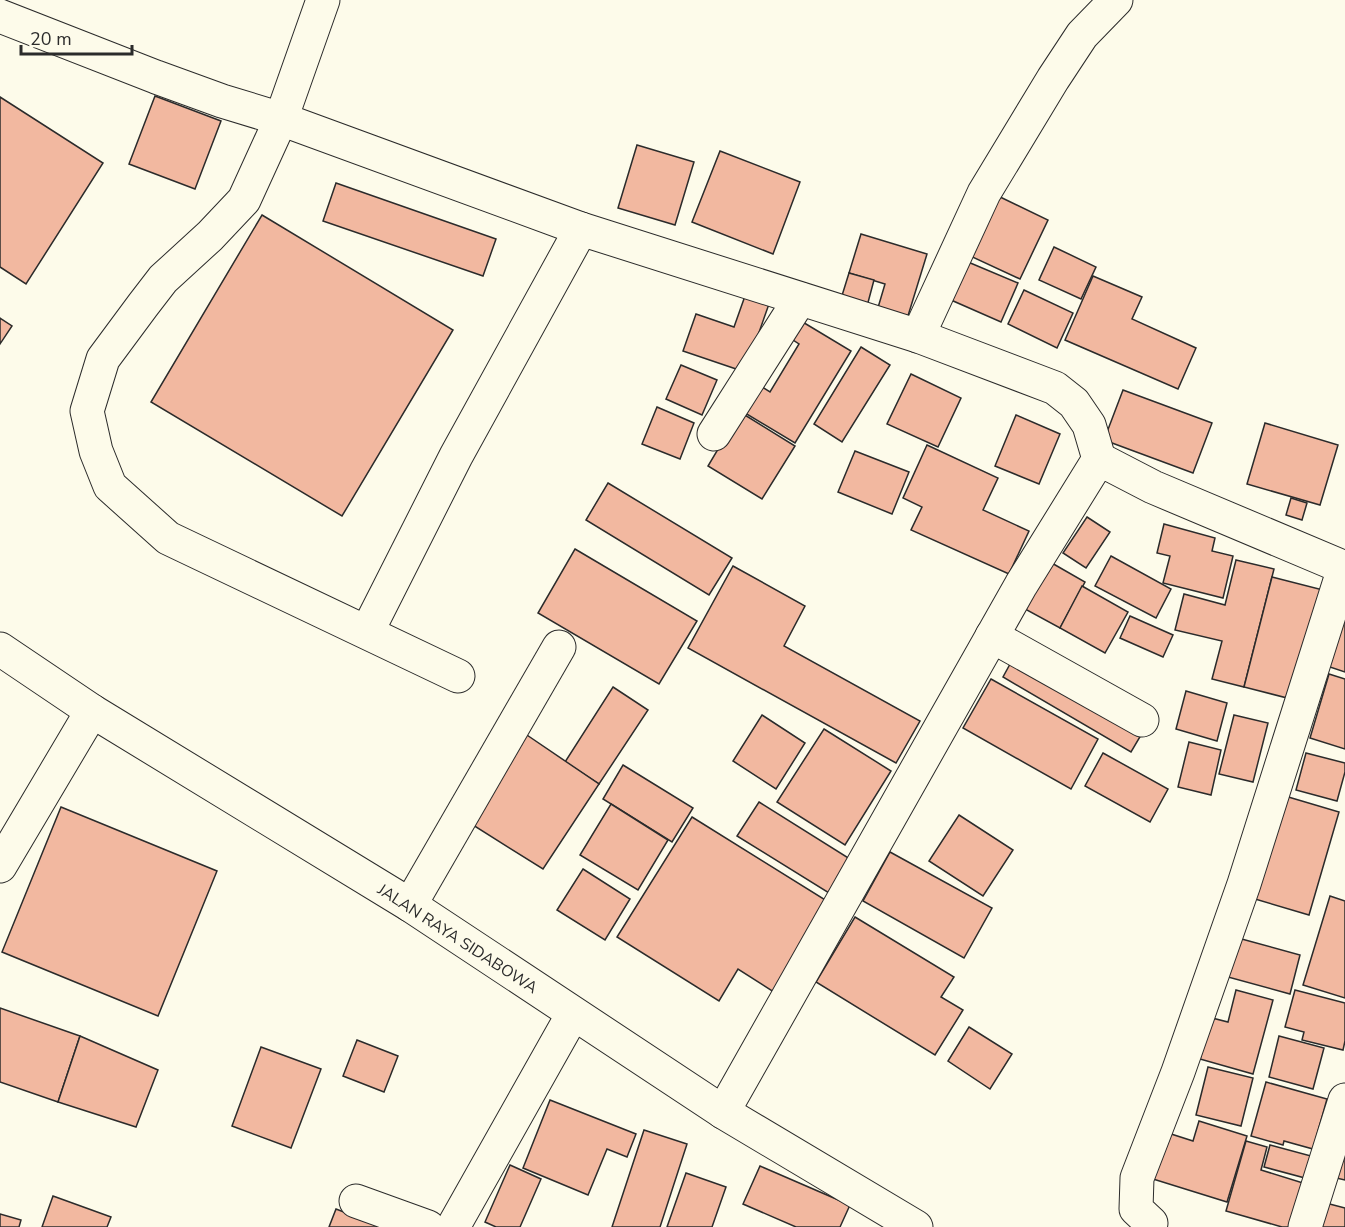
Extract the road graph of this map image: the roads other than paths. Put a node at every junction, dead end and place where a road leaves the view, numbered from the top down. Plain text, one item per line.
1 (323, 0) edge
2 (1116, 0) edge
3 (0, 16) edge
4 (281, 119) junction
5 (581, 230) junction
6 (800, 299) junction
7 (918, 336) junction
8 (714, 434) dead end
9 (1099, 459) junction
10 (1345, 568) edge
11 (367, 632) junction
12 (992, 636) junction
13 (559, 647) dead end
14 (0, 649) edge
15 (458, 676) dead end
16 (92, 711) junction
17 (1143, 720) dead end
18 (0, 866) edge
19 (410, 905) junction
20 (573, 1014) junction
21 (1345, 1100) edge
22 (723, 1112) junction
23 (356, 1201) dead end
24 (1155, 1226) edge
25 (429, 1227) edge
26 (453, 1227) edge
27 (916, 1227) edge
28 (1305, 1227) edge

1 - 4 main road
2 - 7 main road
3 - 4 main road
4 - 5 main road
4 - 11 main road
5 - 6 main road
5 - 11 main road
6 - 7 main road
6 - 8 main road
7 - 9 main road
9 - 10 main road
9 - 12 main road
10 - 24 main road
11 - 15 main road
12 - 17 main road
12 - 22 main road
13 - 19 main road
14 - 16 main road, JALAN RAYA SIDABOWA
16 - 18 main road
16 - 19 main road, JALAN RAYA SIDABOWA
19 - 20 main road, JALAN RAYA SIDABOWA
20 - 22 main road, JALAN RAYA SIDABOWA
20 - 26 main road
21 - 28 main road
22 - 27 main road, JALAN RAYA SIDABOWA
23 - 25 main road

